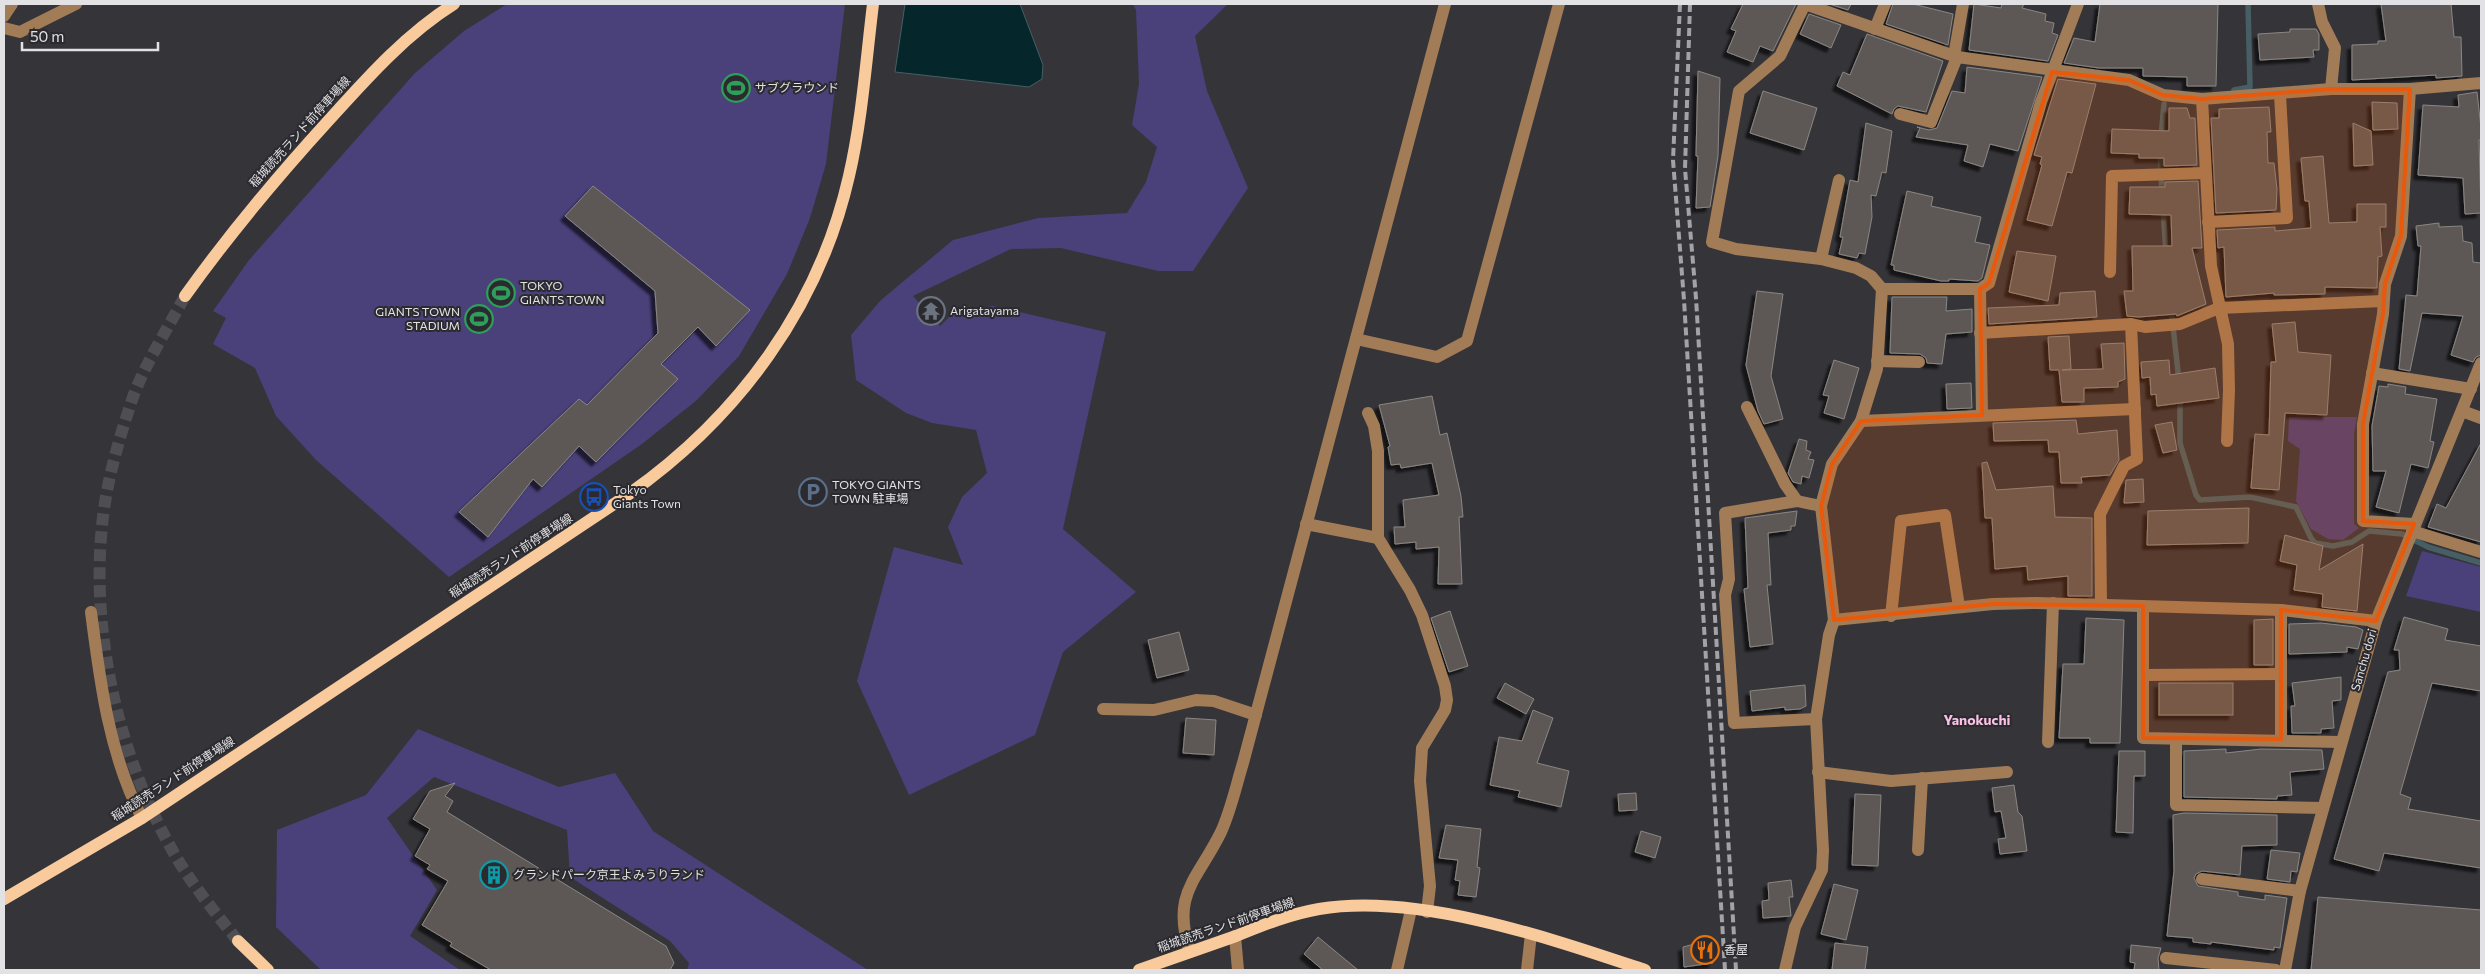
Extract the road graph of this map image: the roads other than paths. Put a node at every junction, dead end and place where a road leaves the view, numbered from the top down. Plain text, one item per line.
1 (12, 4) edge
2 (76, 4) edge
3 (454, 4) edge
4 (873, 4) edge
5 (1445, 4) edge
6 (1559, 4) edge
7 (1884, 4) edge
8 (1963, 4) edge
9 (2078, 4) edge
10 (2318, 4) edge
11 (4, 16) edge
12 (4, 28) edge
13 (1875, 29) junction
14 (1956, 56) junction
15 (2052, 72) junction
16 (2481, 83) edge
17 (2331, 89) junction
18 (2410, 89) junction
19 (2280, 94) junction
20 (2202, 99) junction
21 (1900, 114) dead end
22 (2205, 173) junction
23 (1839, 180) dead end
24 (2208, 222) junction
25 (1821, 259) junction
26 (2110, 272) dead end
27 (1882, 289) junction
28 (1980, 289) junction
29 (185, 296) tunnel mouth
30 (2383, 301) junction
31 (2219, 308) junction
32 (2131, 324) junction
33 (1980, 333) junction
34 (1356, 339) junction
35 (1877, 361) junction
36 (1919, 362) dead end
37 (2481, 369) edge
38 (2372, 373) junction
39 (2472, 389) junction
40 (1747, 407) dead end
41 (2135, 409) junction
42 (2462, 411) junction
43 (1368, 414) dead end
44 (1982, 415) junction
45 (2481, 418) edge
46 (1861, 421) junction
47 (2227, 441) dead end
48 (1797, 501) junction
49 (1821, 506) junction
50 (1306, 524) junction
51 (2413, 529) junction
52 (1378, 538) junction
53 (2481, 552) edge
54 (2053, 603) junction
55 (2101, 604) junction
56 (2143, 606) junction
57 (1959, 607) junction
58 (2281, 610) junction
59 (91, 612) dead end
60 (1891, 616) junction
61 (1834, 620) junction
62 (2376, 621) junction
63 (2281, 674) junction
64 (2143, 675) junction
65 (1103, 709) dead end
66 (1256, 715) junction
67 (1816, 719) junction
68 (2281, 739) junction
69 (2176, 740) junction
70 (2048, 742) dead end
71 (2340, 742) junction
72 (1818, 772) junction
73 (2007, 772) dead end
74 (1922, 778) junction
75 (2323, 808) junction
76 (142, 818) junction
77 (1918, 850) dead end
78 (2202, 879) dead end
79 (2300, 892) junction
80 (4, 899) edge
81 (1411, 910) junction
82 (1427, 912) junction
83 (1531, 934) junction
84 (1235, 936) junction
85 (238, 941) tunnel mouth
86 (1190, 952) junction
87 (2166, 958) dead end
88 (268, 970) edge
89 (1139, 970) edge
90 (1238, 970) edge
91 (1397, 970) edge
92 (1528, 970) edge
93 (1645, 970) edge
94 (1785, 970) edge
95 (2276, 970) edge
96 (2285, 970) edge

1 - 11 street
2 - 12 street
3 - 29 main road, 稲城読売ランド前停車場線
4 - 76 main road, 稲城読売ランド前停車場線
5 - 34 street
6 - 34 street
7 - 13 street
8 - 14 street
9 - 15 street
10 - 17 street
13 - 14 street
13 - 25 street
14 - 15 street
14 - 21 street
15 - 20 street
15 - 28 street
16 - 18 street
17 - 18 street
17 - 19 street
18 - 30 street
19 - 20 street
19 - 24 street
20 - 22 street
22 - 24 street
22 - 26 street
23 - 25 street
24 - 31 street
25 - 27 street
27 - 28 street
27 - 35 street
28 - 33 street
30 - 31 street
30 - 38 street
31 - 32 street
31 - 47 street
32 - 33 street
32 - 41 street
33 - 44 street
34 - 50 street
35 - 36 street
35 - 46 street
37 - 39 street, Sanchu dori
38 - 39 street
38 - 51 street
39 - 42 street, Sanchu dori
40 - 48 street
41 - 44 street
41 - 55 street
42 - 45 street
42 - 51 street, Sanchu dori
43 - 52 street
44 - 46 street
46 - 49 street
48 - 49 street
48 - 67 street
49 - 61 street
50 - 52 street
50 - 66 street
51 - 53 street
51 - 62 street, Sanchu dori
52 - 82 street
54 - 55 street
54 - 57 street
54 - 70 street
55 - 56 street
56 - 58 street
56 - 64 street
57 - 60 street
57 - 60 street
58 - 62 street
58 - 63 street
59 - 76 street
60 - 61 street
61 - 67 street
62 - 71 street, Sanchu dori
63 - 64 street
63 - 68 street
64 - 69 street
65 - 66 street
66 - 86 street
67 - 72 street
68 - 69 street
68 - 71 street
69 - 75 street
71 - 75 street, Sanchu dori
72 - 74 street
72 - 94 street
73 - 74 street
74 - 77 street
75 - 79 street, Sanchu dori
76 - 80 main road, 稲城読売ランド前停車場線
78 - 79 street
79 - 96 street, Sanchu dori
81 - 82 main road, 稲城読売ランド前停車場線
81 - 84 main road, 稲城読売ランド前停車場線
81 - 91 street
82 - 83 main road, 稲城読売ランド前停車場線
83 - 92 street
83 - 93 main road, 稲城読売ランド前停車場線
84 - 86 main road, 稲城読売ランド前停車場線
84 - 90 street
85 - 88 main road
86 - 89 main road, 稲城読売ランド前停車場線
87 - 95 street

